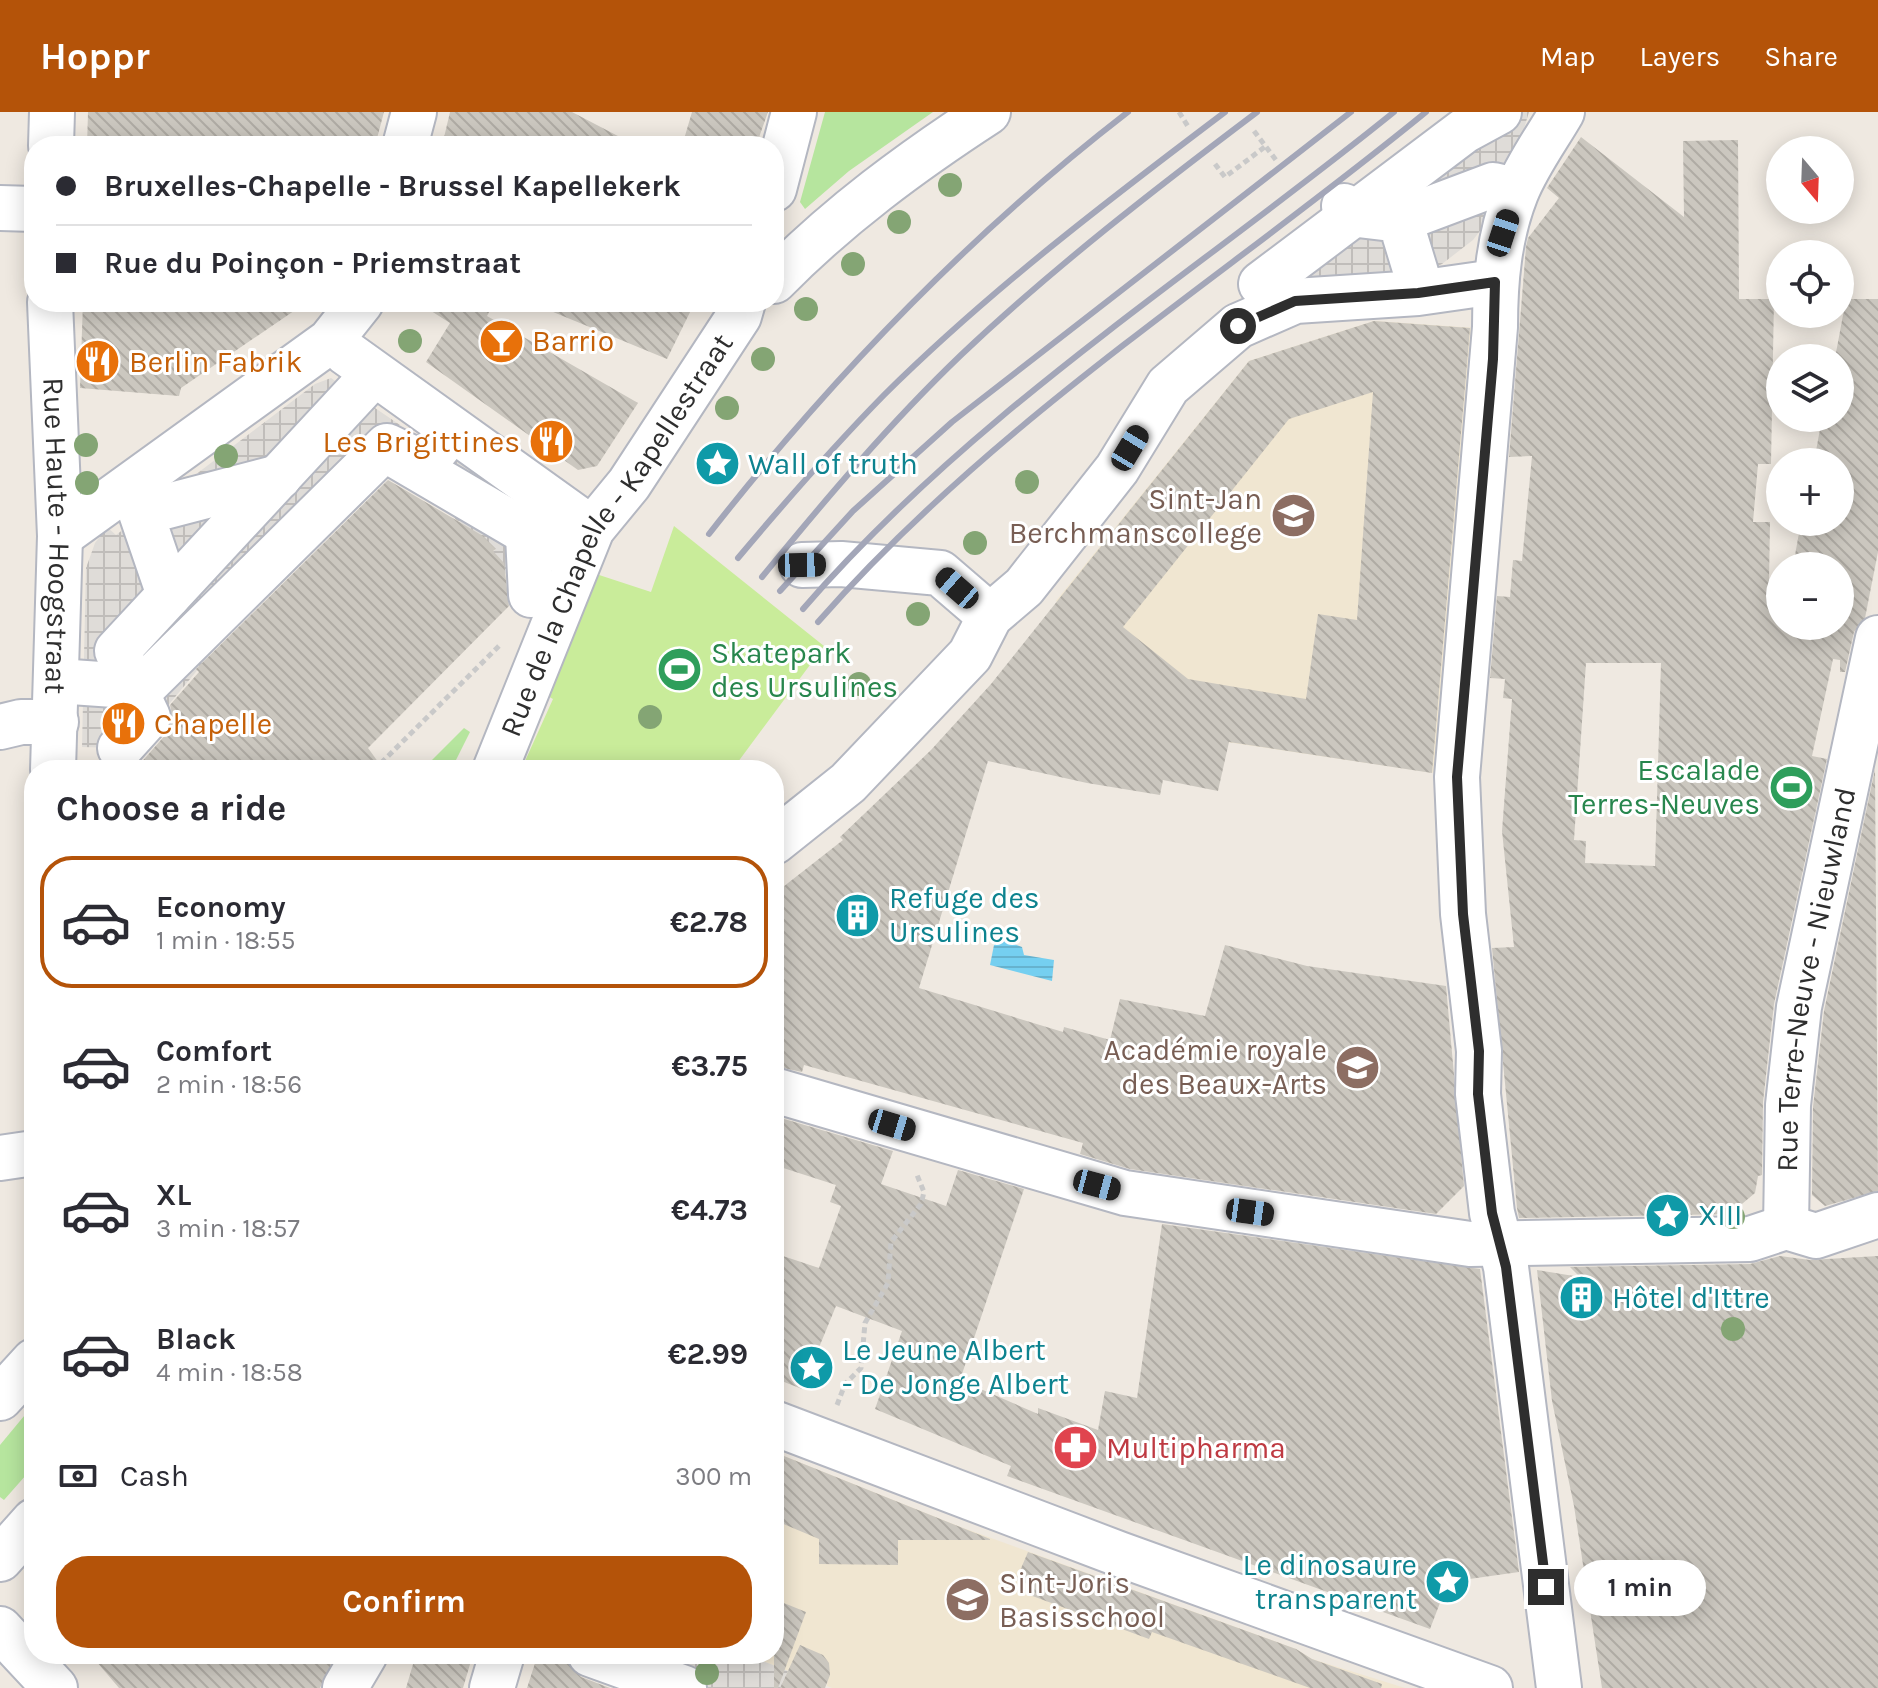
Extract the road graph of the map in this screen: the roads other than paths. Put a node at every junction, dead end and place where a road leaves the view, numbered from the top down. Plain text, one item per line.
1 (52, 112) edge
2 (414, 112) edge
3 (794, 112) edge
4 (988, 112) edge
5 (1499, 112) edge
6 (1562, 112) edge
7 (51, 136) edge
8 (408, 136) edge
9 (784, 150) edge
10 (1506, 188) dead end
11 (0, 208) edge
12 (24, 209) edge
13 (1366, 213) junction
14 (784, 272) edge
15 (1417, 276) dead end
16 (1495, 282) junction
17 (1261, 284) dead end
18 (50, 312) edge
19 (353, 312) edge
20 (742, 312) edge
21 (330, 341) junction
22 (418, 451) junction
23 (279, 477) junction
24 (551, 531) junction
25 (60, 536) junction
26 (802, 565) dead end
27 (169, 595) junction
28 (531, 595) road end
29 (990, 616) junction
30 (1878, 638) edge
31 (133, 686) junction
32 (56, 702) junction
33 (0, 727) edge
34 (120, 748) dead end
35 (53, 760) edge
36 (497, 760) edge
37 (784, 834) edge
38 (784, 1093) edge
39 (24, 1154) edge
40 (0, 1158) edge
41 (1878, 1215) edge
42 (1786, 1227) junction
43 (1500, 1245) junction
44 (24, 1372) edge
45 (0, 1398) edge
46 (784, 1427) edge
47 (24, 1532) edge
48 (0, 1559) edge
49 (0, 1629) edge
50 (24, 1655) edge
51 (33, 1664) edge
52 (359, 1664) edge
53 (499, 1664) edge
54 (618, 1664) edge
55 (55, 1688) edge
56 (345, 1688) edge
57 (492, 1688) edge
58 (684, 1688) edge
59 (1490, 1688) edge
60 (1559, 1688) edge

1 - 7 street
2 - 8 street
3 - 9 street
4 - 14 street
5 - 13 street
6 - 16 street
10 - 13 street
11 - 12 street
13 - 15 street
13 - 17 street
16 - 29 street
16 - 43 street
18 - 25 street, Rue Haute - Hoogstraat
19 - 21 street
20 - 24 street, Rue de la Chapelle - Kapellestraat
21 - 24 street
21 - 25 street
22 - 23 street
22 - 24 street
22 - 31 street
23 - 27 street
23 - 27 street
24 - 28 street
24 - 36 street, Rue de la Chapelle - Kapellestraat
25 - 32 street, Rue Haute - Hoogstraat
26 - 29 street
27 - 31 street
29 - 37 street
30 - 42 street, Rue Terre-Neuve - Nieuwland
31 - 32 street
31 - 34 street
32 - 33 street
32 - 35 street, Rue Haute - Hoogstraat
38 - 43 street
39 - 40 street
41 - 42 street
42 - 43 street
43 - 60 street
44 - 45 street
46 - 59 street
47 - 48 street
49 - 50 street
51 - 55 street
52 - 56 street
53 - 57 street
54 - 58 street

